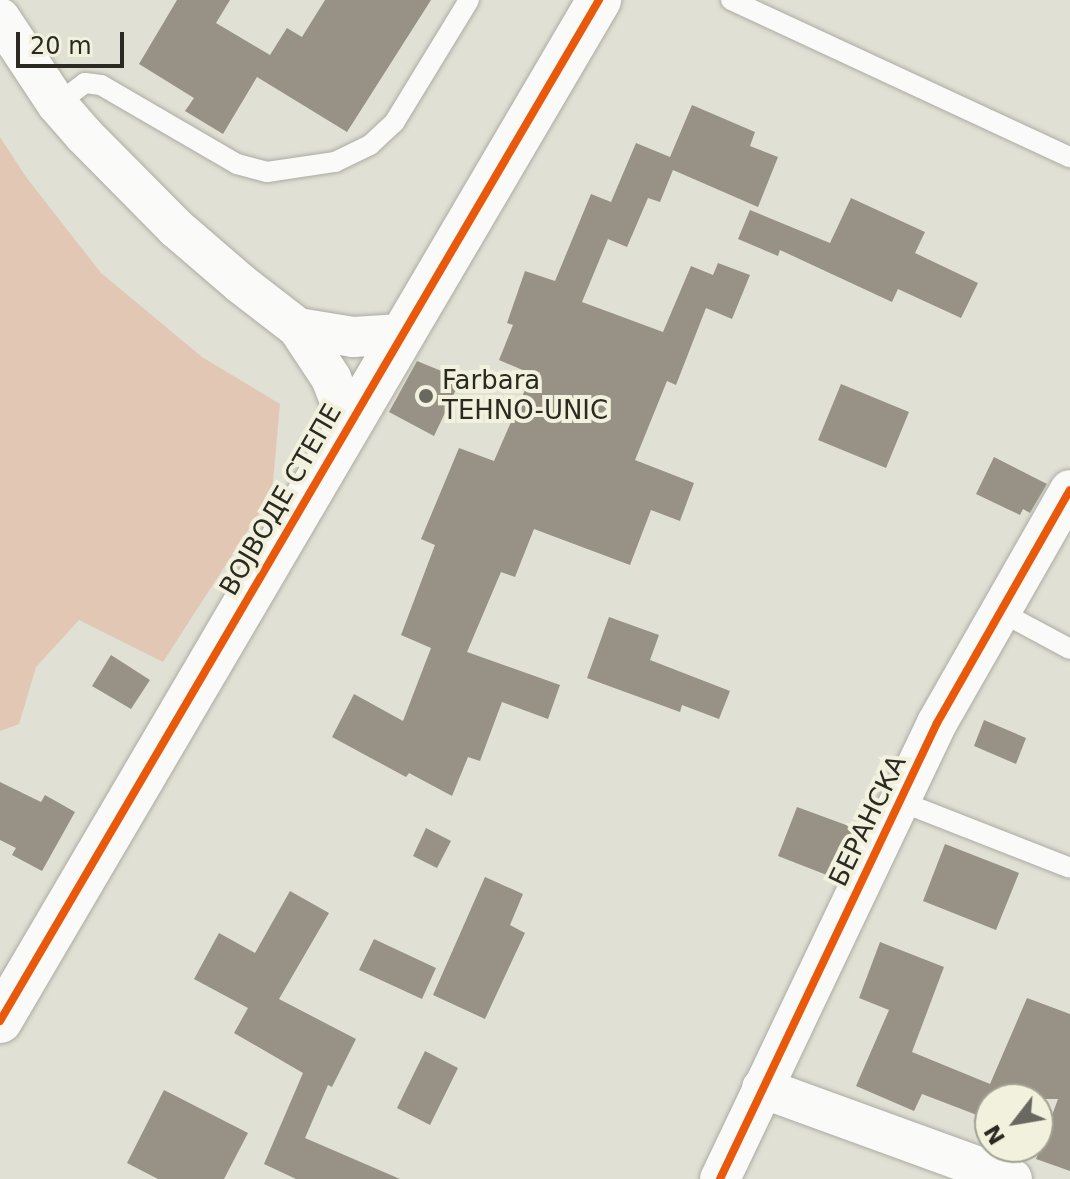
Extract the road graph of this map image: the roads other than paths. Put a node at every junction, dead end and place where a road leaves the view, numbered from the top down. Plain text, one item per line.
1 (469, 0) edge
2 (599, 0) edge
3 (731, 0) edge
4 (0, 18) edge
5 (57, 104) junction
6 (1070, 157) edge
7 (298, 328) junction
8 (401, 334) junction
9 (349, 424) junction
10 (1070, 490) edge
11 (1001, 612) junction
12 (1070, 649) edge
13 (902, 802) junction
14 (1070, 868) edge
15 (0, 1021) edge
16 (762, 1088) junction
17 (720, 1179) edge
18 (1012, 1179) edge

1 - 5 lane
2 - 8 street, ВОЈВОДЕ СТЕПЕ
3 - 6 lane
4 - 5 street
5 - 7 street
7 - 8 street
7 - 9 street
8 - 9 street, ВОЈВОДЕ СТЕПЕ
9 - 15 street, ВОЈВОДЕ СТЕПЕ
10 - 11 street, БЕРАНСКА
11 - 12 lane
11 - 13 street, БЕРАНСКА
13 - 14 lane
13 - 16 street, БЕРАНСКА
16 - 17 street, БЕРАНСКА
16 - 18 street

